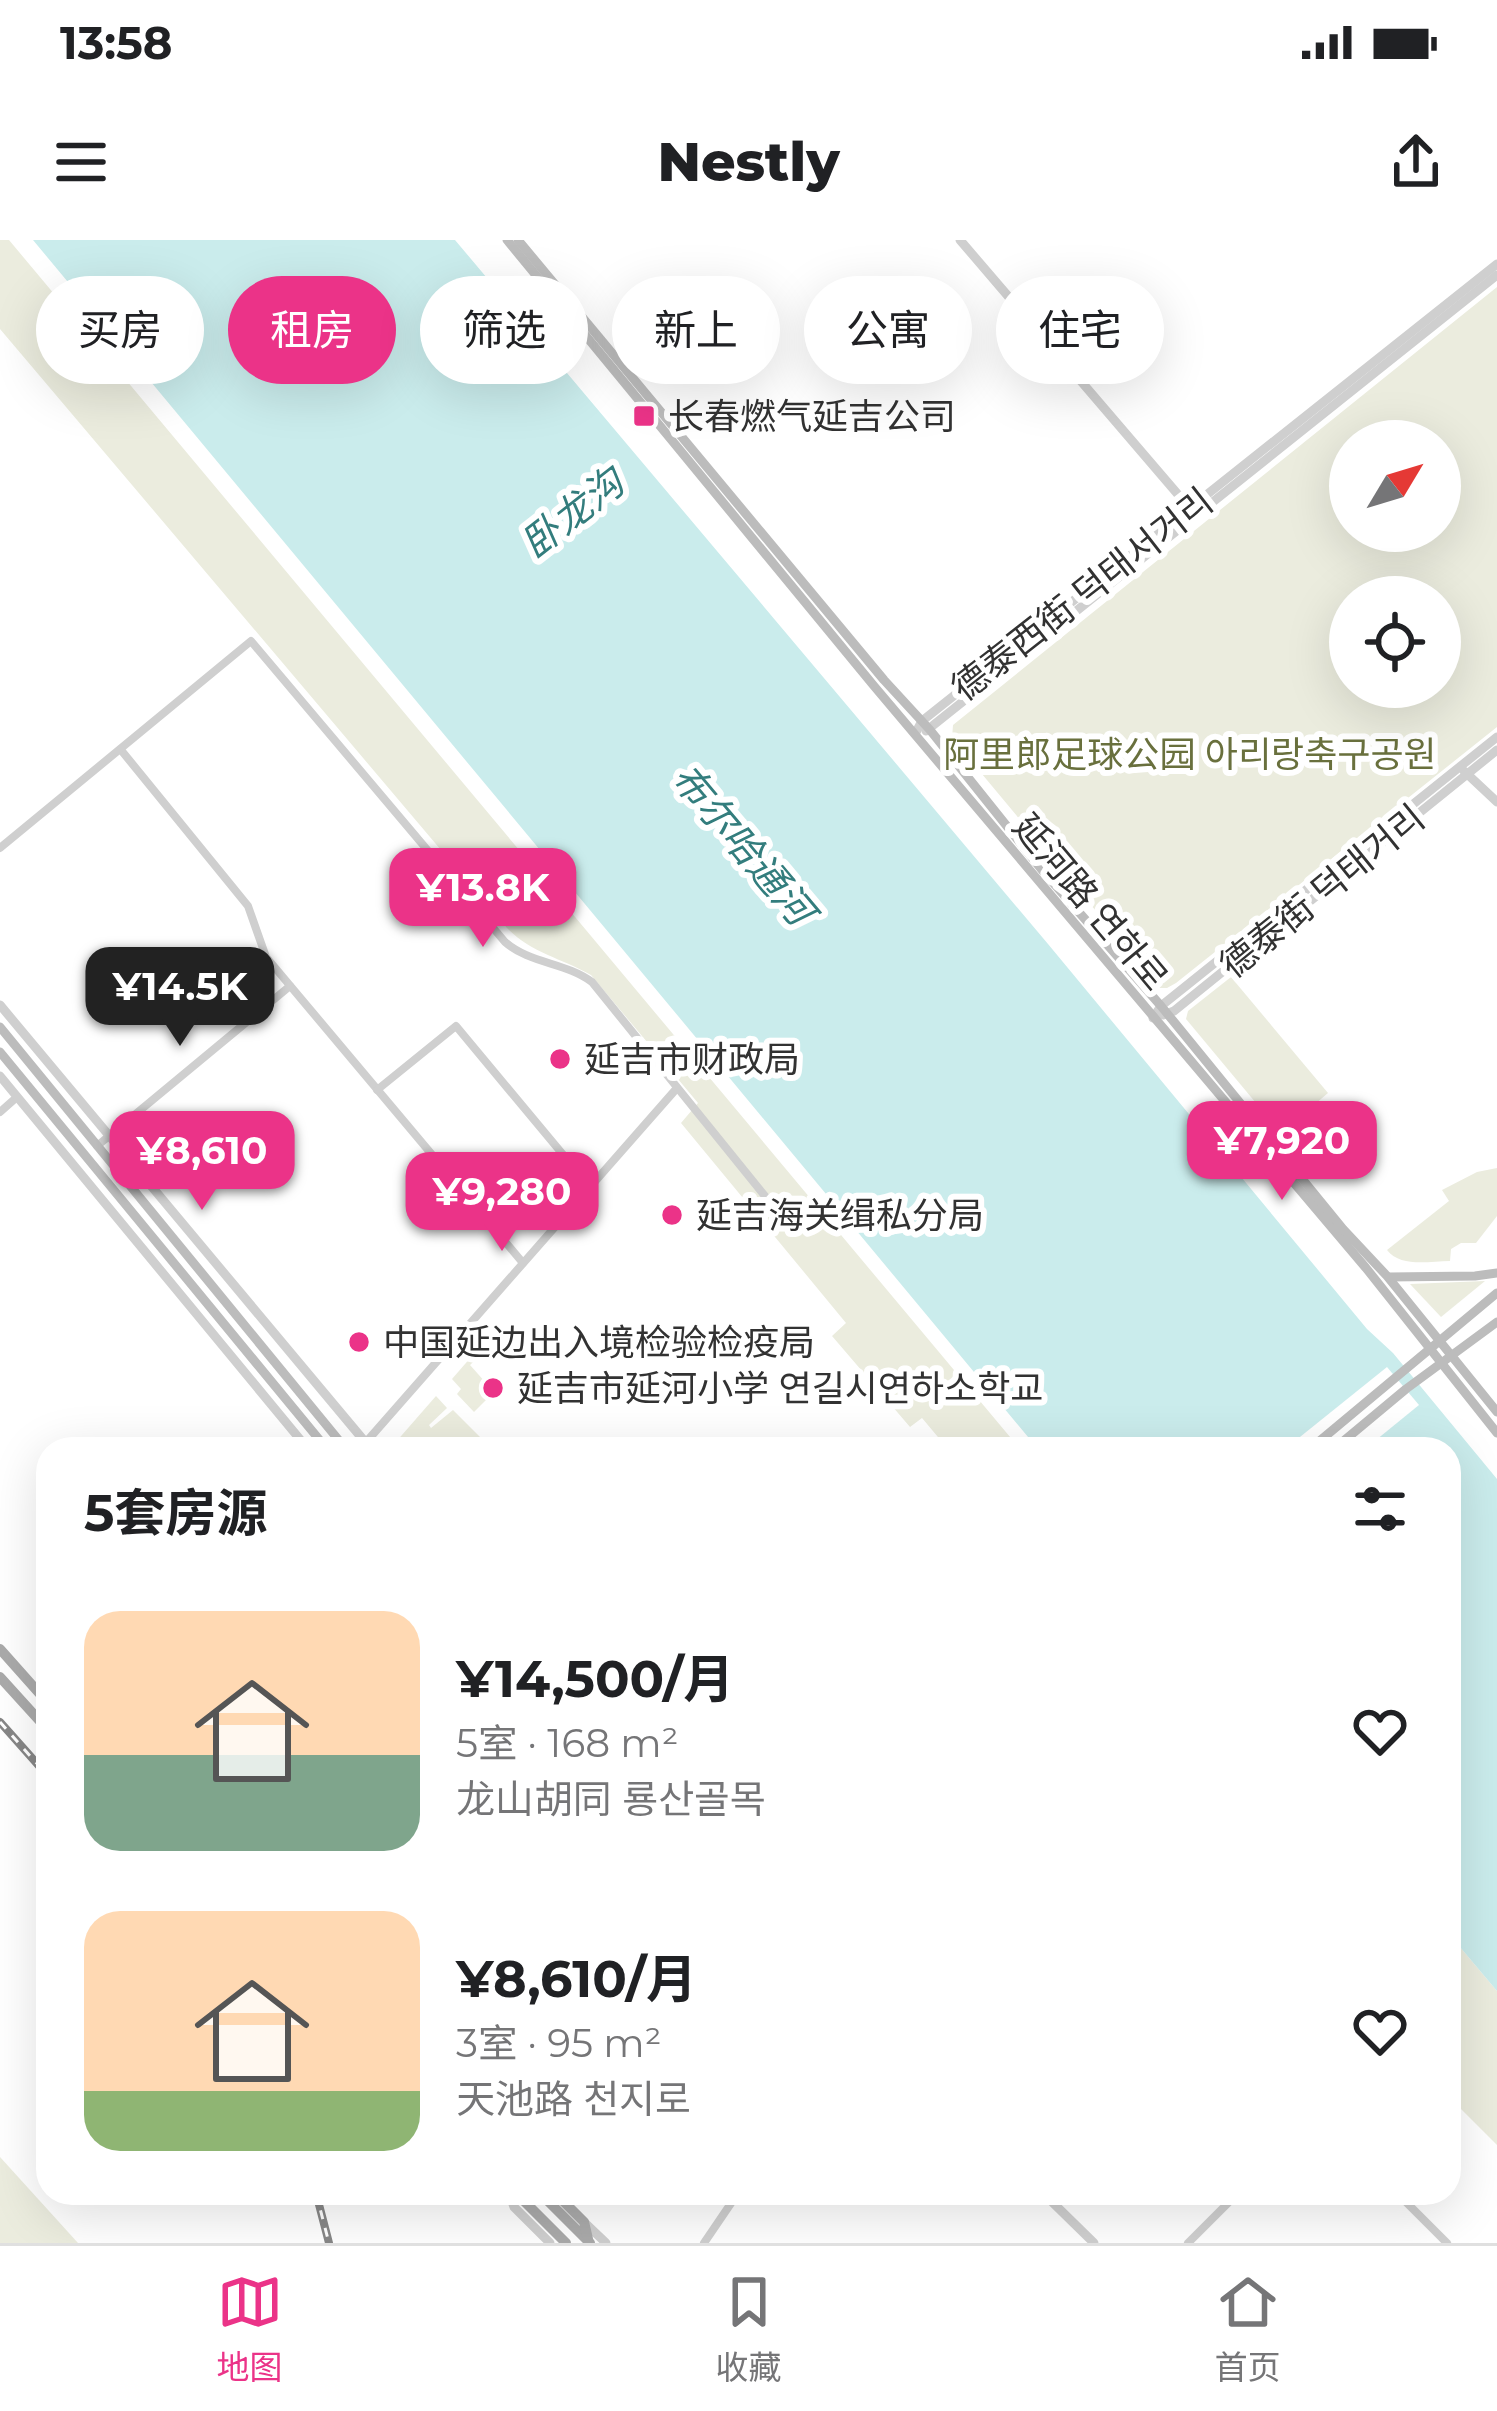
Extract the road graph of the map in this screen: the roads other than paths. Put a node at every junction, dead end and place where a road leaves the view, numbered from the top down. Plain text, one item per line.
1 (507, 240) edge
2 (518, 240) edge
3 (961, 240) edge
4 (1497, 264) edge
5 (1497, 275) edge
6 (1194, 512) junction
7 (926, 725) junction
8 (915, 734) junction
9 (1497, 737) edge
10 (121, 750) junction
11 (1497, 750) edge
12 (1463, 771) junction
13 (1497, 802) edge
14 (0, 848) edge
15 (290, 986) junction
16 (0, 1005) edge
17 (1164, 1010) junction
18 (1153, 1018) junction
19 (0, 1027) edge
20 (0, 1052) edge
21 (0, 1076) edge
22 (677, 1088) junction
23 (377, 1090) junction
24 (17, 1097) junction
25 (0, 1112) edge
26 (109, 1136) junction
27 (98, 1146) junction
28 (590, 1187) junction
29 (769, 1202) dead end
30 (523, 1264) junction
31 (1497, 1273) edge
32 (1387, 1276) junction
33 (1497, 1293) edge
34 (1497, 1322) edge
35 (1440, 1342) junction
36 (1430, 1350) junction
37 (1447, 1360) junction
38 (1497, 1412) edge
39 (1497, 1433) edge
40 (298, 1437) edge
41 (317, 1437) edge
42 (336, 1437) edge
43 (358, 1437) edge
44 (375, 1437) edge
45 (1325, 1437) edge
46 (1348, 1437) edge
47 (0, 1649) edge
48 (0, 1676) edge
49 (36, 1689) edge
50 (36, 1716) edge
51 (514, 2205) edge
52 (525, 2205) edge
53 (552, 2205) edge
54 (568, 2205) edge
55 (730, 2205) edge
56 (1055, 2205) edge
57 (1226, 2205) edge
58 (1408, 2205) edge
59 (584, 2222) junction
60 (589, 2242) edge
61 (550, 2243) edge
62 (566, 2243) edge
63 (606, 2243) edge
64 (704, 2243) edge
65 (1094, 2243) edge
66 (1188, 2243) edge
67 (1447, 2243) edge

1 - 8 main road, 延河路 연하로
2 - 7 main road, 延河路 연하로
3 - 6 street
4 - 6 street, 德泰西街 덕태서거리
5 - 6 street, 德泰西街 덕태서거리
6 - 7 street, 德泰西街 덕태서거리
7 - 8 street, 德泰西街 덕태서거리
7 - 17 main road, 延河路 연하로
8 - 18 main road, 延河路 연하로
9 - 12 street, 德泰街 덕태거리
10 - 14 street
10 - 15 street
10 - 22 street
11 - 12 street, 德泰街 덕태거리
12 - 13 street
12 - 17 street, 德泰街 덕태거리
15 - 23 street
15 - 26 street
16 - 26 street
17 - 18 street, 德泰街 덕태거리
17 - 32 main road, 延河路 연하로
18 - 36 main road, 延河路 연하로
19 - 27 main road
20 - 41 main road
21 - 24 street
22 - 28 street
22 - 29 street
23 - 28 street
23 - 30 street
24 - 25 street
24 - 40 street
26 - 27 street
26 - 43 street
27 - 42 main road
28 - 30 street
30 - 44 street
31 - 32 main road
32 - 35 main road, 延河路 연하로
33 - 35 main road
34 - 37 main road
35 - 36 main road
35 - 37 main road, 延河路 연하로
36 - 37 main road, 延河路 연하로
36 - 45 main road
37 - 38 main road, 延河路 연하로
37 - 39 main road, 延河路 연하로
37 - 46 main road
47 - 49 main road
48 - 50 main road
51 - 61 street
52 - 62 main road
53 - 60 main road
54 - 59 main road
55 - 64 street
56 - 65 street
57 - 66 street
58 - 67 street
59 - 60 main road
59 - 63 street

